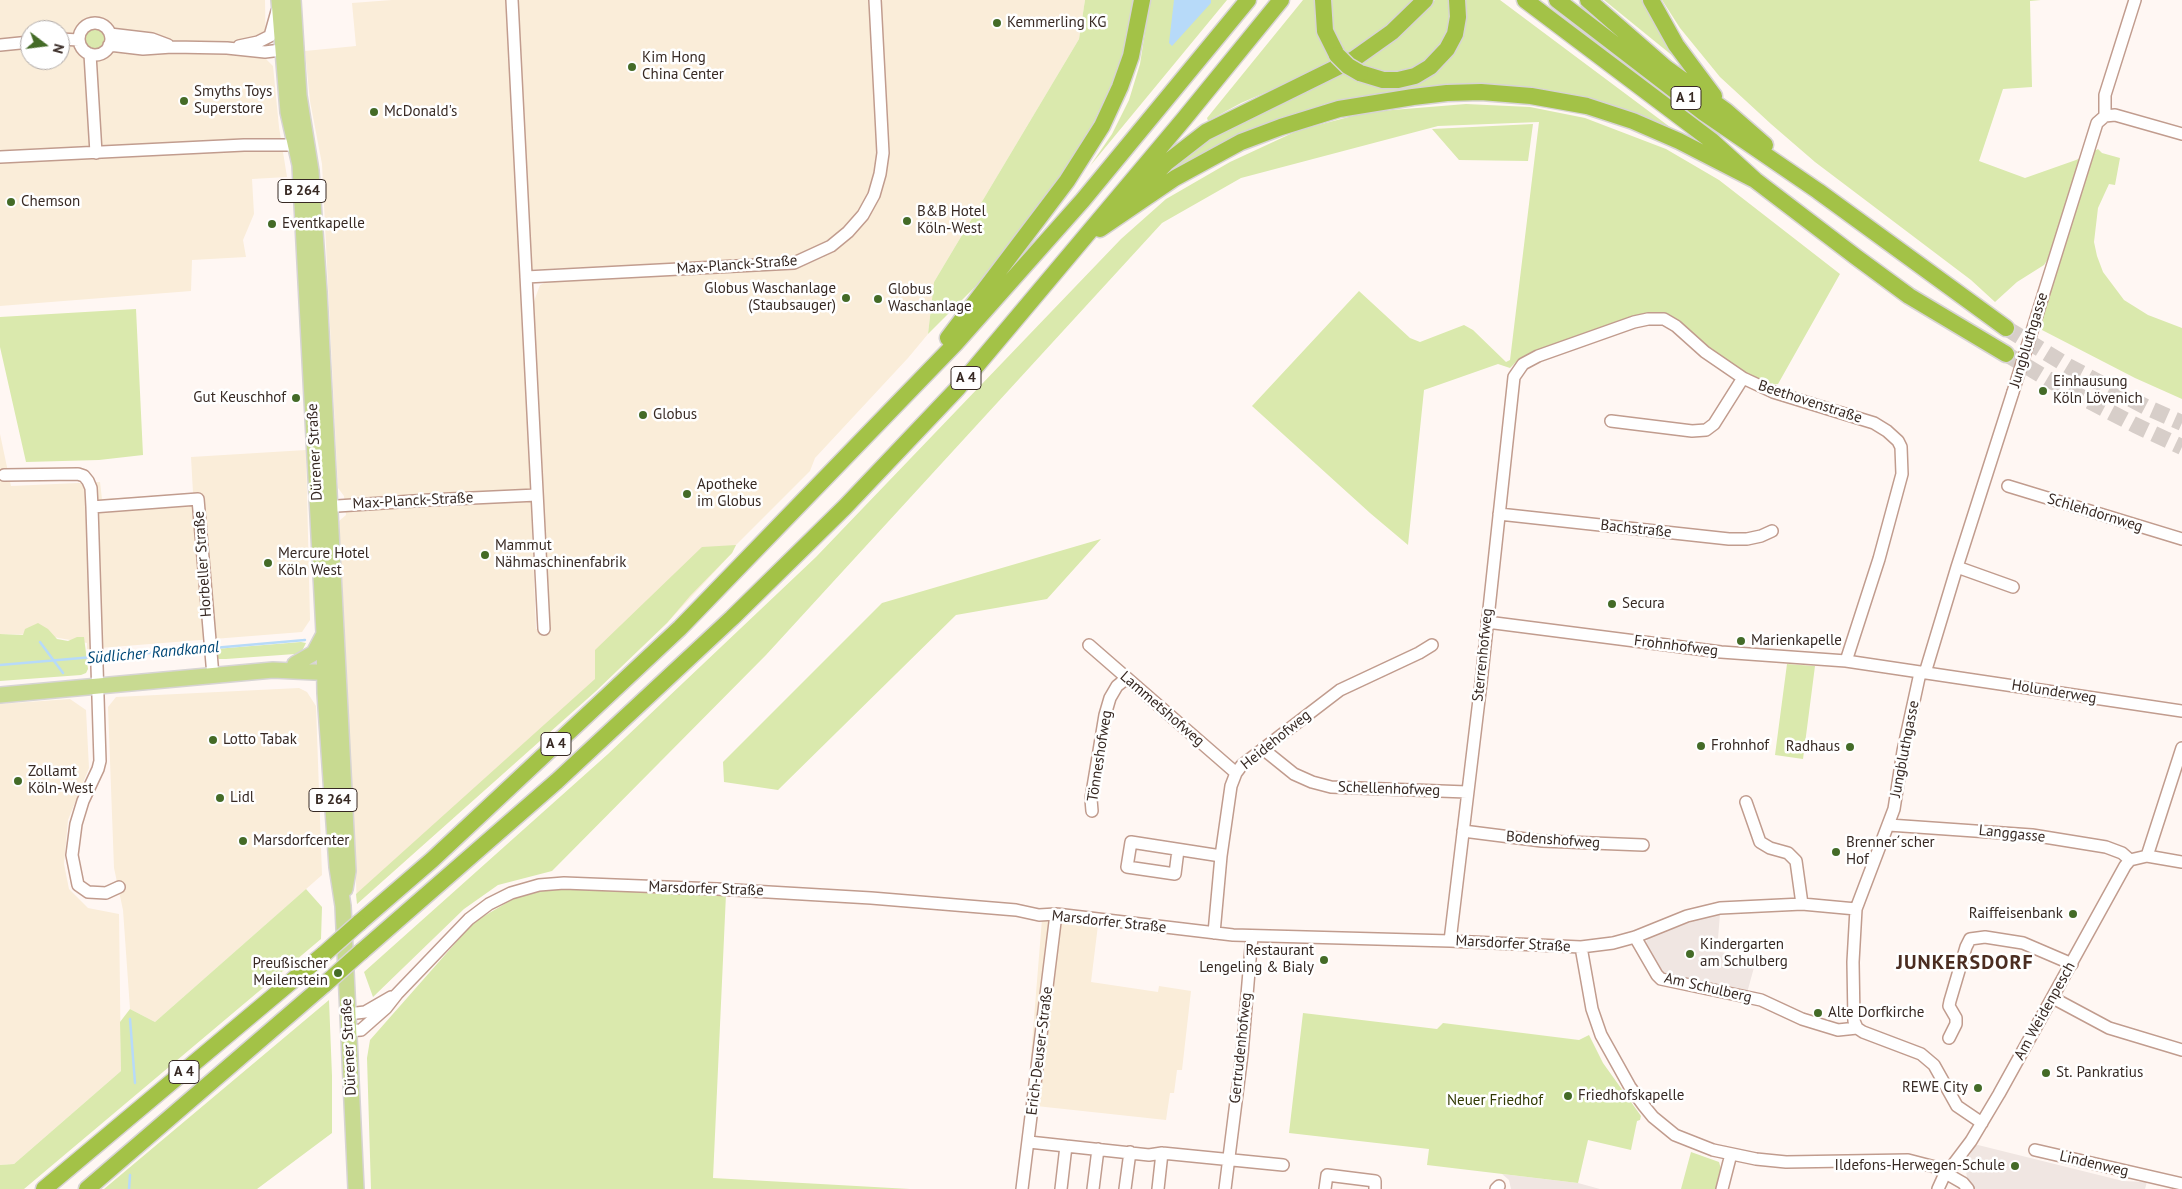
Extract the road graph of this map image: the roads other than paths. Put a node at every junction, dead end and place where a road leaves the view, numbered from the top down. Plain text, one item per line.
1 (279, 0) edge
2 (293, 0) edge
3 (512, 0) edge
4 (875, 0) edge
5 (1142, 0) edge
6 (1248, 0) edge
7 (1280, 0) edge
8 (1323, 0) edge
9 (1425, 0) edge
10 (1457, 0) edge
11 (1525, 0) edge
12 (1557, 0) edge
13 (1588, 0) edge
14 (1651, 0) edge
15 (2135, 0) edge
16 (70, 40) edge
17 (79, 40) junction
18 (109, 40) junction
19 (20, 43) edge
20 (0, 45) edge
21 (227, 48) junction
22 (289, 49) junction
23 (90, 54) junction
24 (1726, 112) junction
25 (2105, 116) junction
26 (2182, 134) edge
27 (302, 145) junction
28 (96, 152) junction
29 (0, 157) edge
30 (1755, 180) junction
31 (1818, 191) junction
32 (1115, 218) junction
33 (1080, 243) junction
34 (526, 277) junction
35 (2006, 328) tunnel mouth
36 (2006, 354) tunnel mouth
37 (1518, 369) joint
38 (1742, 378) junction
39 (905, 395) junction
40 (1611, 421) dead end
41 (4, 475) dead end
42 (2008, 486) dead end
43 (537, 495) junction
44 (92, 507) junction
45 (324, 507) junction
46 (1499, 514) junction
47 (1772, 531) dead end
48 (2182, 539) edge
49 (1957, 567) junction
50 (2013, 587) dead end
51 (1487, 622) junction
52 (544, 629) dead end
53 (324, 632) junction
54 (1088, 645) dead end
55 (1432, 645) dead end
56 (1846, 661) junction
57 (331, 667) junction
58 (295, 668) junction
59 (1923, 673) junction
60 (213, 676) junction
61 (1127, 678) junction
62 (96, 686) junction
63 (325, 694) junction
64 (0, 695) edge
65 (2182, 711) edge
66 (2182, 748) edge
67 (1263, 749) junction
68 (1236, 773) junction
69 (1467, 792) junction
70 (1746, 802) dead end
71 (1092, 811) dead end
72 (1889, 825) junction
73 (1463, 831) junction
74 (1643, 845) dead end
75 (1178, 850) junction
76 (1222, 856) junction
77 (2147, 856) junction
78 (2130, 860) junction
79 (2182, 862) edge
80 (119, 887) dead end
81 (1802, 904) junction
82 (343, 906) junction
83 (1856, 909) junction
84 (1056, 914) junction
85 (1214, 933) junction
86 (1252, 936) junction
87 (1635, 937) junction
88 (1450, 941) junction
89 (1581, 947) junction
90 (2072, 964) junction
91 (397, 994) junction
92 (2054, 998) junction
93 (348, 1014) junction
94 (1857, 1028) junction
95 (348, 1031) junction
96 (1949, 1038) dead end
97 (2182, 1050) edge
98 (1982, 1123) junction
99 (1029, 1142) junction
100 (1066, 1146) junction
101 (1098, 1149) junction
102 (2035, 1150) dead end
103 (1130, 1152) junction
104 (1162, 1153) junction
105 (1731, 1154) junction
106 (1229, 1160) junction
107 (1283, 1165) dead end
108 (1947, 1174) junction
109 (2182, 1184) edge
110 (44, 1189) edge
111 (87, 1189) edge
112 (356, 1189) edge
113 (1022, 1189) edge
114 (1061, 1189) edge
115 (1093, 1189) edge
116 (1125, 1189) edge
117 (1158, 1189) edge
118 (1225, 1189) edge
119 (1325, 1189) edge
120 (1374, 1189) edge
121 (1722, 1189) edge
122 (1938, 1189) edge
123 (1968, 1189) edge

1 - 21 street
1 - 22 main road, Dürener Straße / B 264
2 - 22 main road, Dürener Straße / B 264
3 - 34 street
4 - 34 street, Max-Planck-Straße
5 - 39 highway
6 - 39 highway, A 4
7 - 33 highway, A 4
8 - 10 highway, bridge
9 - 32 highway
11 - 30 highway, A 1
12 - 31 highway, A 1
13 - 24 highway
14 - 24 highway
15 - 25 street
16 - 17 street
17 - 18 street
17 - 23 street
18 - 21 street
18 - 23 street
19 - 20 street
21 - 22 street
22 - 27 main road, Dürener Straße / B 264
23 - 28 street
24 - 31 highway
25 - 26 street
25 - 49 street, Jungbluthgasse, bridge
27 - 28 street
27 - 45 main road, Dürener Straße / B 264
28 - 29 street
30 - 32 highway
30 - 36 highway, A 1
31 - 35 highway, A 1
32 - 33 highway
33 - 111 highway, A 4, bridge
34 - 43 street
37 - 38 street, Beethovenstraße
37 - 46 street, Sterrenhofweg
38 - 40 street
38 - 56 street, Beethovenstraße
39 - 110 highway, A 4, bridge
41 - 44 street
42 - 48 street, Schlehdornweg
43 - 45 street, Max-Planck-Straße
43 - 52 street
44 - 60 street, Horbeller Straße
44 - 62 street
45 - 53 main road, Dürener Straße / B 264
45 - 57 main road, Dürener Straße / B 264
46 - 47 street, Bachstraße
46 - 51 street, Sterrenhofweg
49 - 50 street
49 - 59 street, Jungbluthgasse
51 - 56 street, Frohnhofweg
51 - 69 street, Sterrenhofweg
53 - 57 main road, Dürener Straße / B 264
53 - 58 main road
54 - 61 street, Lammetshofweg
55 - 67 street, Heidehofweg
56 - 59 street, Frohnhofweg
57 - 58 main road
57 - 63 main road, Dürener Straße / B 264
57 - 82 main road, Dürener Straße / B 264
58 - 60 main road
58 - 63 main road
59 - 65 street, Holunderweg
59 - 72 street, Jungbluthgasse
60 - 62 main road
61 - 68 street, Lammetshofweg
61 - 71 street, Tönneshofweg
62 - 64 main road
62 - 80 street
63 - 82 main road, Dürener Straße / B 264
66 - 77 street
67 - 68 street, Heidehofweg
67 - 69 street, Schellenhofweg
68 - 76 street, Heidehofweg
69 - 73 street, Sterrenhofweg
70 - 81 street
72 - 78 street, Langgasse
72 - 83 street, Jungbluthgasse
73 - 74 street, Bodenshofweg
73 - 88 street, Sterrenhofweg
75 - 75 street
75 - 76 street
76 - 85 street, Heidehofweg
77 - 78 street
77 - 79 street
78 - 90 street, Am Weidenpesch
81 - 83 street, Marsdorfer Straße
81 - 87 street, Marsdorfer Straße
82 - 93 main road, Dürener Straße / B 264
83 - 94 street, Jungbluthgasse
84 - 85 street, Marsdorfer Straße
84 - 91 street, Marsdorfer Straße
84 - 99 street, Erich-Deuser-Straße
85 - 86 street, Marsdorfer Straße
86 - 88 street, Marsdorfer Straße
86 - 106 street, Gertrudenhofweg
87 - 89 street, Marsdorfer Straße
87 - 94 street, Am Schulberg
88 - 89 street, Marsdorfer Straße
89 - 105 street
90 - 92 street, Am Weidenpesch
90 - 96 street
91 - 93 street, Marsdorfer Straße
91 - 95 street, Marsdorfer Straße
92 - 97 street
92 - 98 street, Am Weidenpesch
93 - 95 main road, Dürener Straße / B 264
94 - 98 street
95 - 112 main road, Dürener Straße / B 264
98 - 108 street, Am Weidenpesch
99 - 100 street
99 - 113 street, Erich-Deuser-Straße
100 - 101 street
100 - 114 street
101 - 103 street
101 - 115 street
102 - 109 street, Lindenweg
103 - 104 street
103 - 116 street
104 - 106 street
104 - 117 street
105 - 108 street
105 - 121 street
106 - 107 street
106 - 118 street, Gertrudenhofweg
108 - 122 street, Am Weidenpesch
108 - 123 street
119 - 120 street

